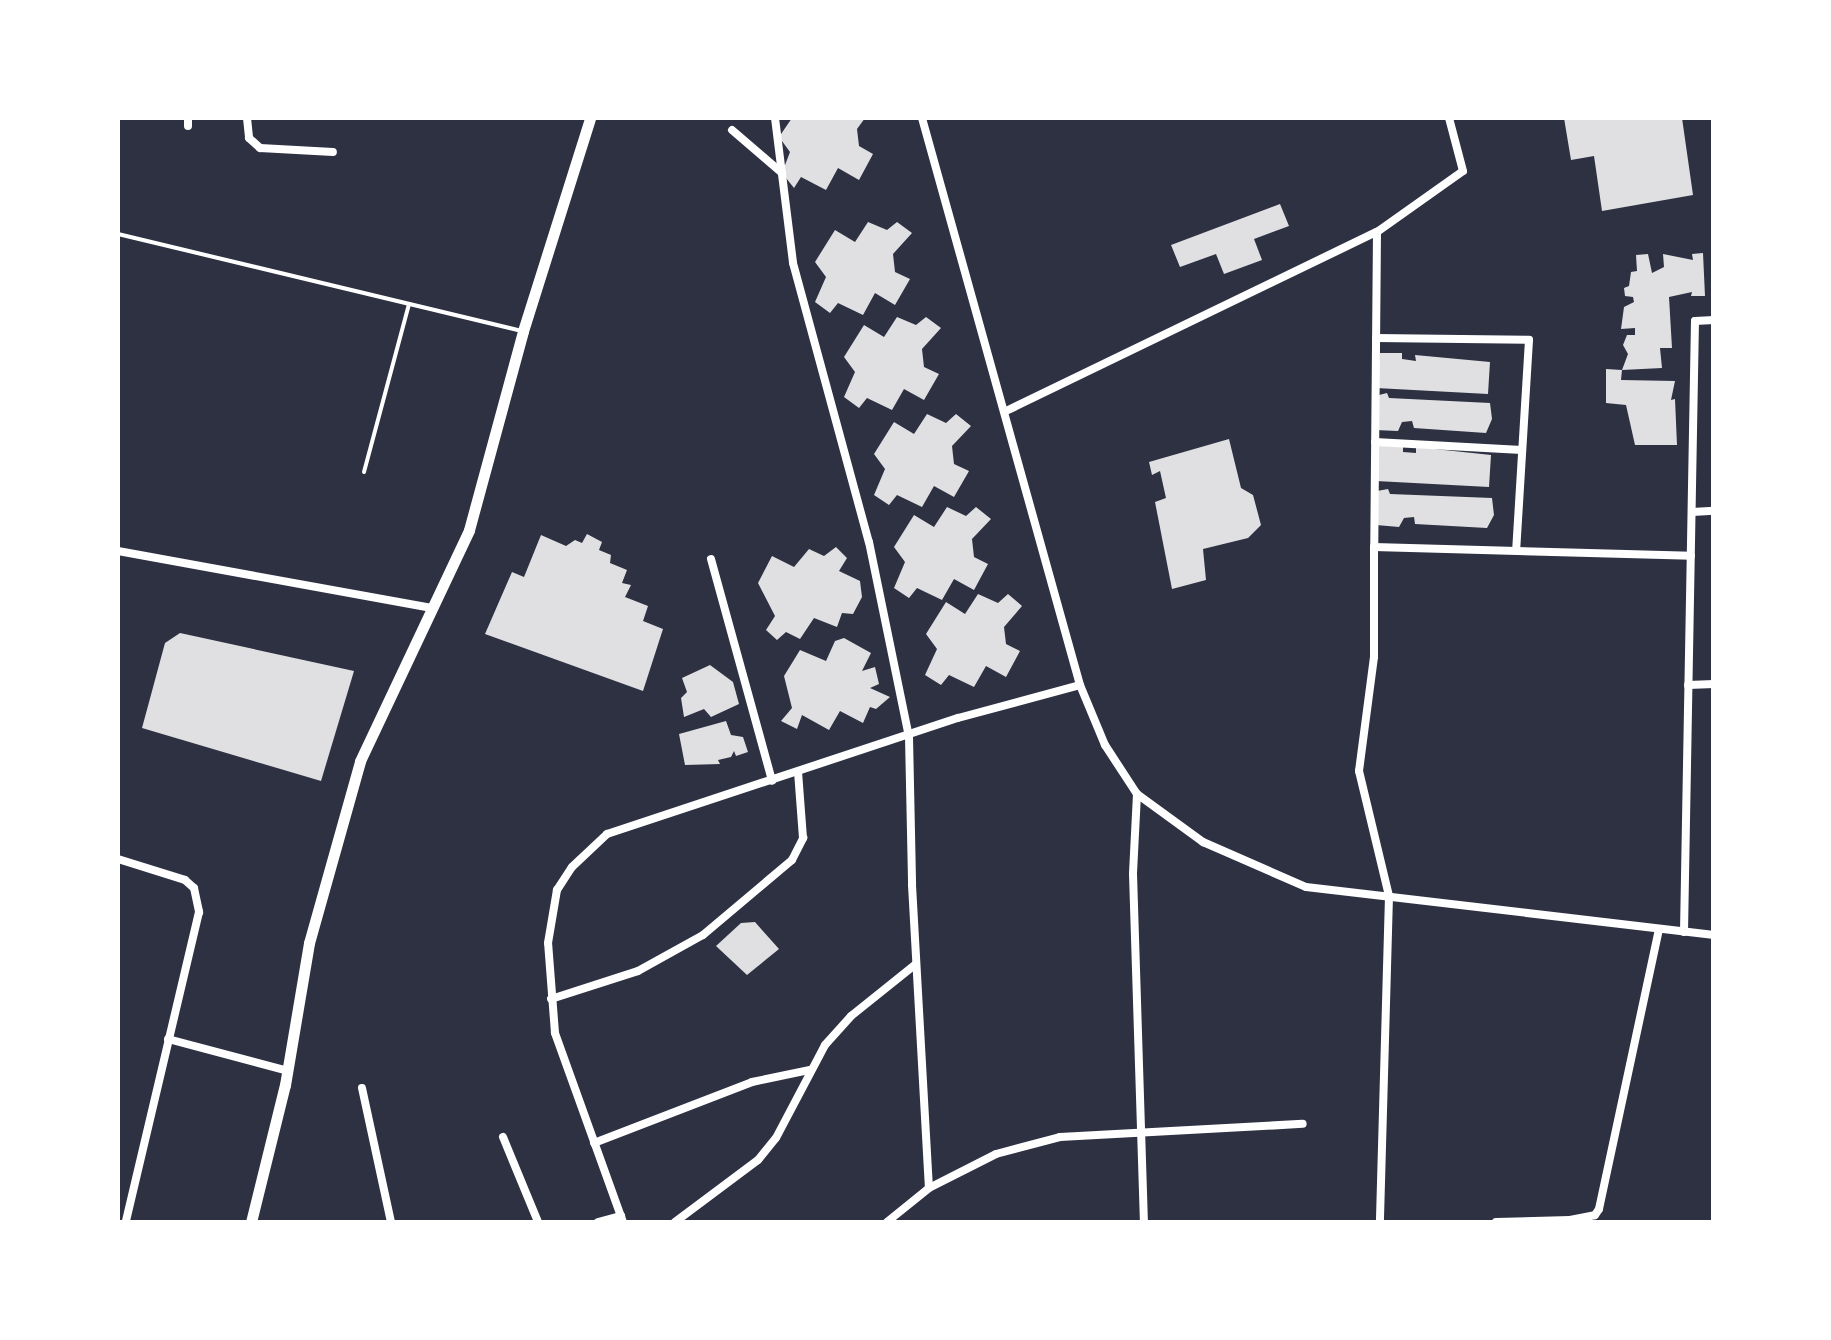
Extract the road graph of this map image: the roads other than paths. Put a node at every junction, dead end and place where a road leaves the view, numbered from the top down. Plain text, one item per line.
1 (247, 118) edge
2 (590, 118) edge
3 (775, 118) edge
4 (922, 118) edge
5 (1449, 118) edge
6 (732, 130) dead end
7 (333, 152) dead end
8 (782, 172) junction
9 (1376, 232) junction
10 (118, 234) edge
11 (410, 304) junction
12 (1714, 320) edge
13 (523, 331) junction
14 (1376, 338) junction
15 (1006, 411) junction
16 (1375, 442) junction
17 (1522, 450) junction
18 (364, 472) dead end
19 (1692, 512) junction
20 (1714, 512) edge
21 (1374, 547) junction
22 (118, 551) edge
23 (1516, 551) junction
24 (1691, 556) junction
25 (711, 558) dead end
26 (432, 608) junction
27 (1080, 684) junction
28 (1714, 684) edge
29 (1688, 685) junction
30 (910, 737) junction
31 (798, 772) junction
32 (772, 781) junction
33 (1138, 794) junction
34 (118, 860) edge
35 (1388, 896) junction
36 (1660, 929) junction
37 (1684, 932) junction
38 (1714, 935) edge
39 (916, 964) junction
40 (551, 999) junction
41 (168, 1040) junction
42 (809, 1070) junction
43 (288, 1071) junction
44 (362, 1088) dead end
45 (1303, 1124) dead end
46 (1142, 1135) junction
47 (503, 1137) dead end
48 (594, 1143) junction
49 (930, 1188) junction
50 (622, 1219) edge
51 (126, 1222) edge
52 (252, 1222) edge
53 (390, 1222) edge
54 (538, 1222) edge
55 (598, 1222) edge
56 (675, 1222) edge
57 (887, 1222) edge
58 (1144, 1222) edge
59 (1380, 1222) edge
60 (1496, 1222) edge

1 - 7 street
2 - 13 main road
3 - 8 street
4 - 15 street
5 - 9 street
6 - 8 street
8 - 30 street
9 - 14 street
9 - 15 street
10 - 11 lane
11 - 13 lane
11 - 18 lane
12 - 19 street
13 - 26 main road
14 - 16 street
14 - 17 street
15 - 27 street
16 - 17 street
16 - 21 street
17 - 23 street
19 - 20 street
19 - 24 street
21 - 23 street
21 - 35 street
22 - 26 street
23 - 24 street
24 - 29 street
25 - 32 street
26 - 43 main road
27 - 30 street
27 - 33 street
28 - 29 street
29 - 37 street
30 - 31 street
30 - 39 street
31 - 32 street
31 - 40 street
32 - 40 street
33 - 35 street
33 - 46 street
34 - 41 street
35 - 36 street
35 - 59 street
36 - 37 street
36 - 60 street
37 - 38 street
39 - 42 street
39 - 49 street
40 - 48 street
41 - 43 street
41 - 51 street
42 - 48 street
42 - 56 street
43 - 52 main road
44 - 53 street
45 - 46 street
46 - 49 street
46 - 58 street
47 - 54 street
48 - 50 street
49 - 57 street
50 - 55 street

